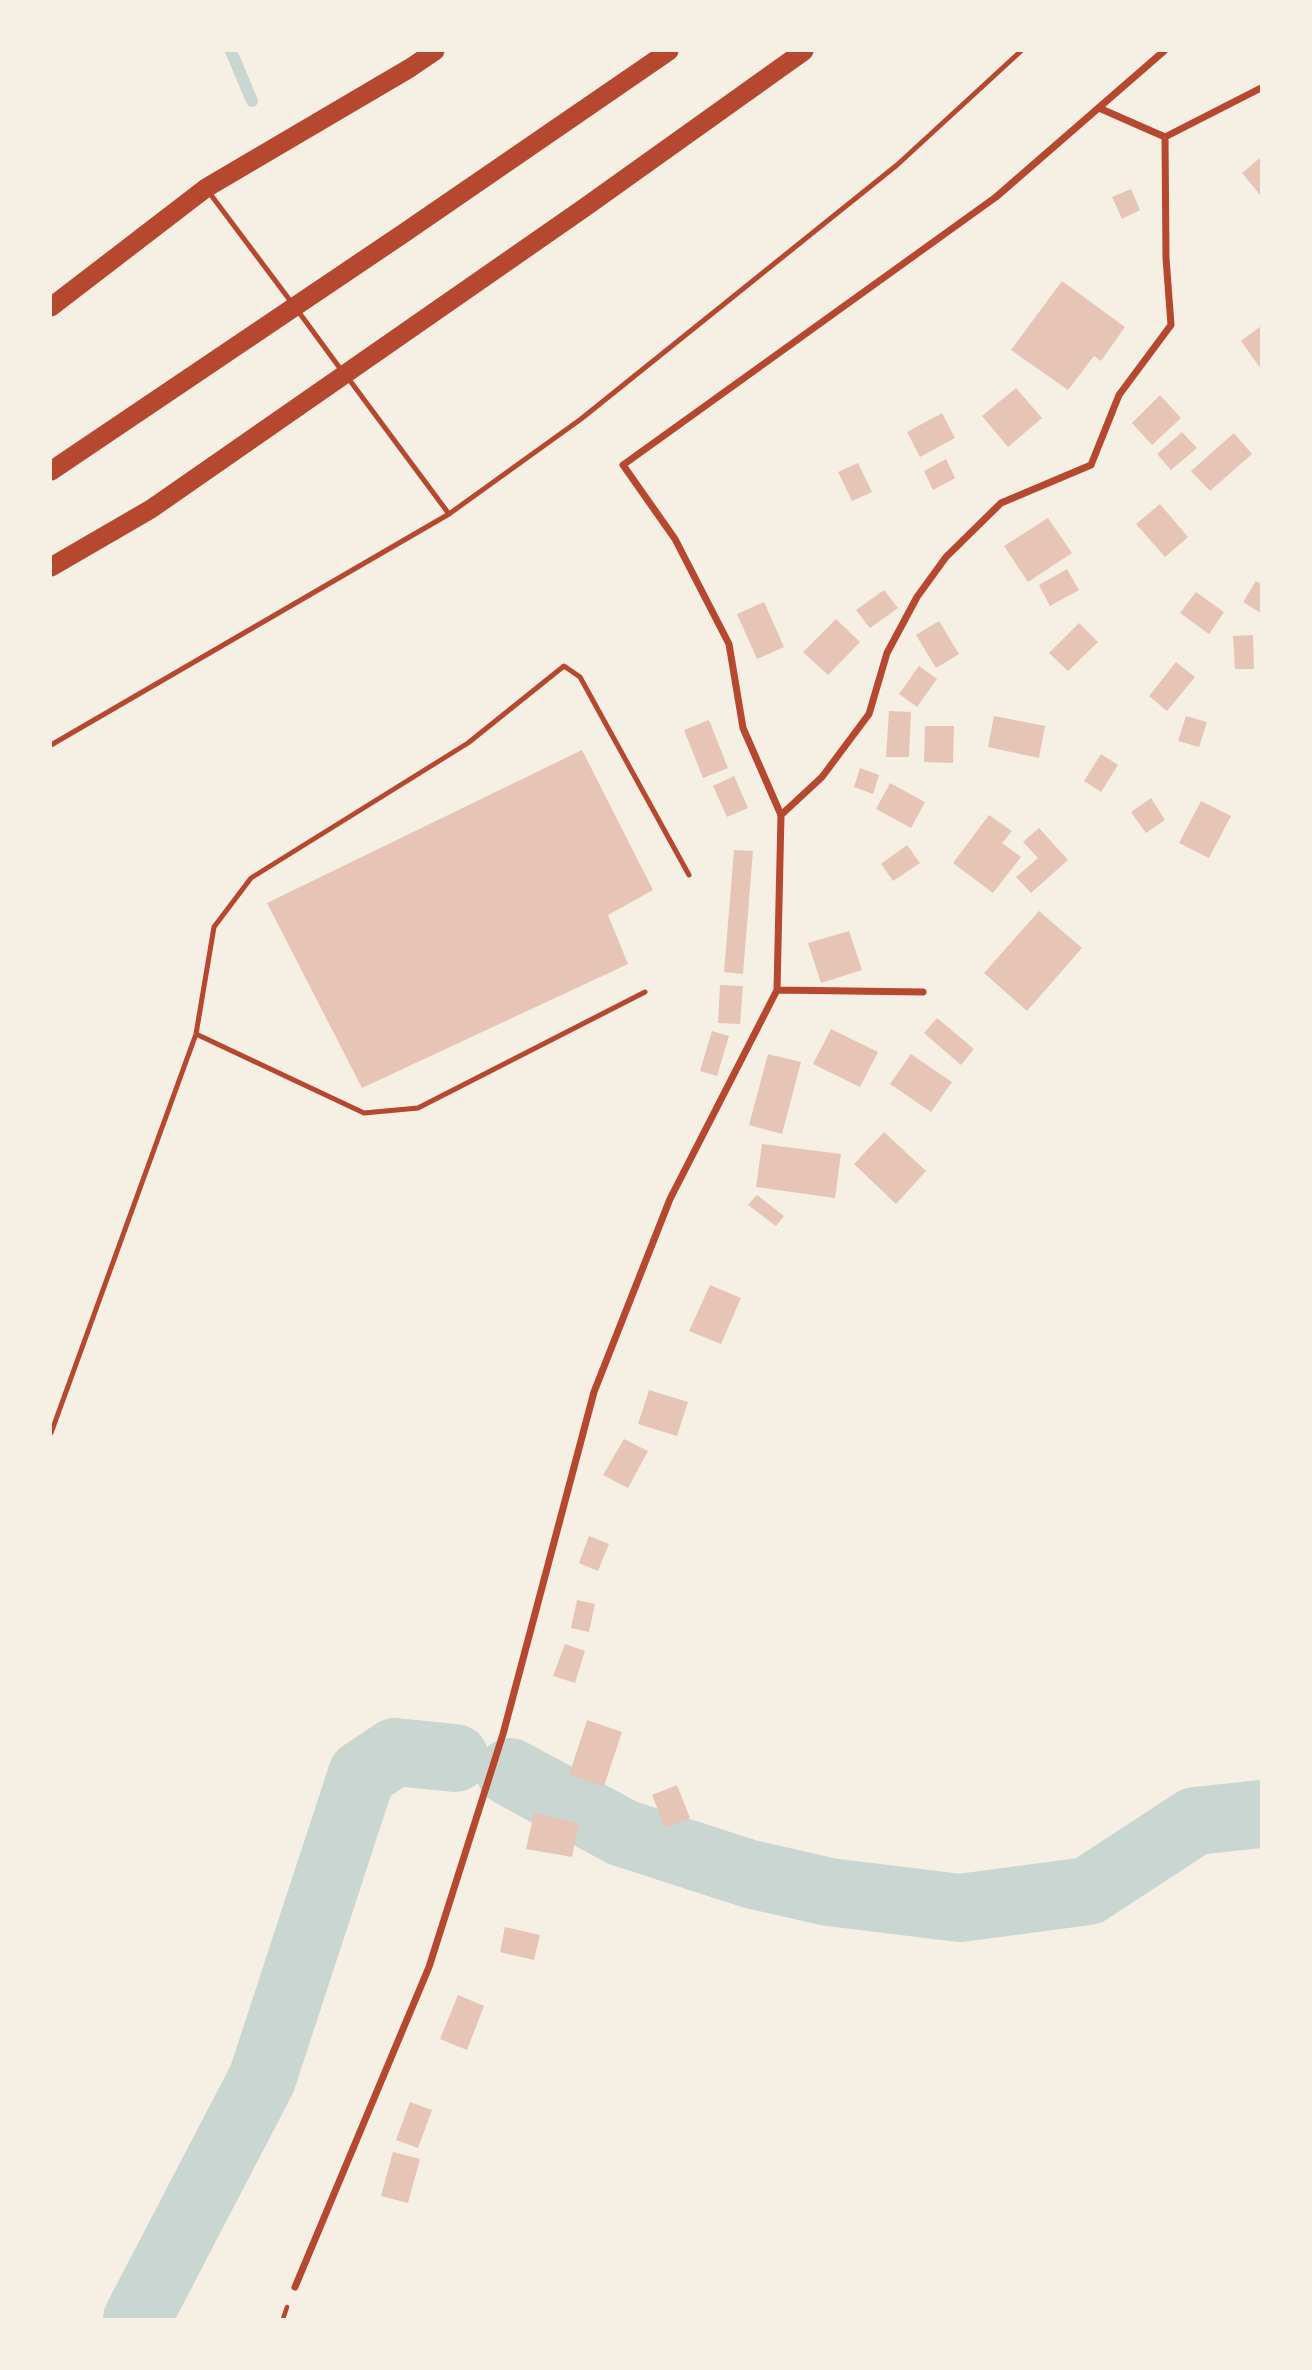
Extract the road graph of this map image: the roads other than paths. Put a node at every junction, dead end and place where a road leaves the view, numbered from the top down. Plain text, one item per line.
1 (435, 51) edge
2 (669, 51) edge
3 (804, 51) edge
4 (1021, 51) edge
5 (1164, 51) edge
6 (1261, 88) edge
7 (1099, 108) junction
8 (1165, 137) junction
9 (206, 188) junction
10 (51, 307) edge
11 (51, 471) edge
12 (450, 514) junction
13 (51, 568) edge
14 (51, 745) edge
15 (781, 815) junction
16 (689, 875) dead end
17 (777, 990) junction
18 (645, 992) dead end
19 (923, 992) dead end
20 (197, 1034) junction
21 (51, 1433) edge
22 (295, 2287) dead end

1 - 9 highway
2 - 11 highway
3 - 13 highway
4 - 12 lane
5 - 7 street
6 - 8 street
7 - 8 street
7 - 15 street
8 - 15 street
9 - 10 highway
9 - 12 lane
12 - 14 lane
15 - 17 street
16 - 20 lane
17 - 19 street
17 - 22 street
18 - 20 lane
20 - 21 lane

